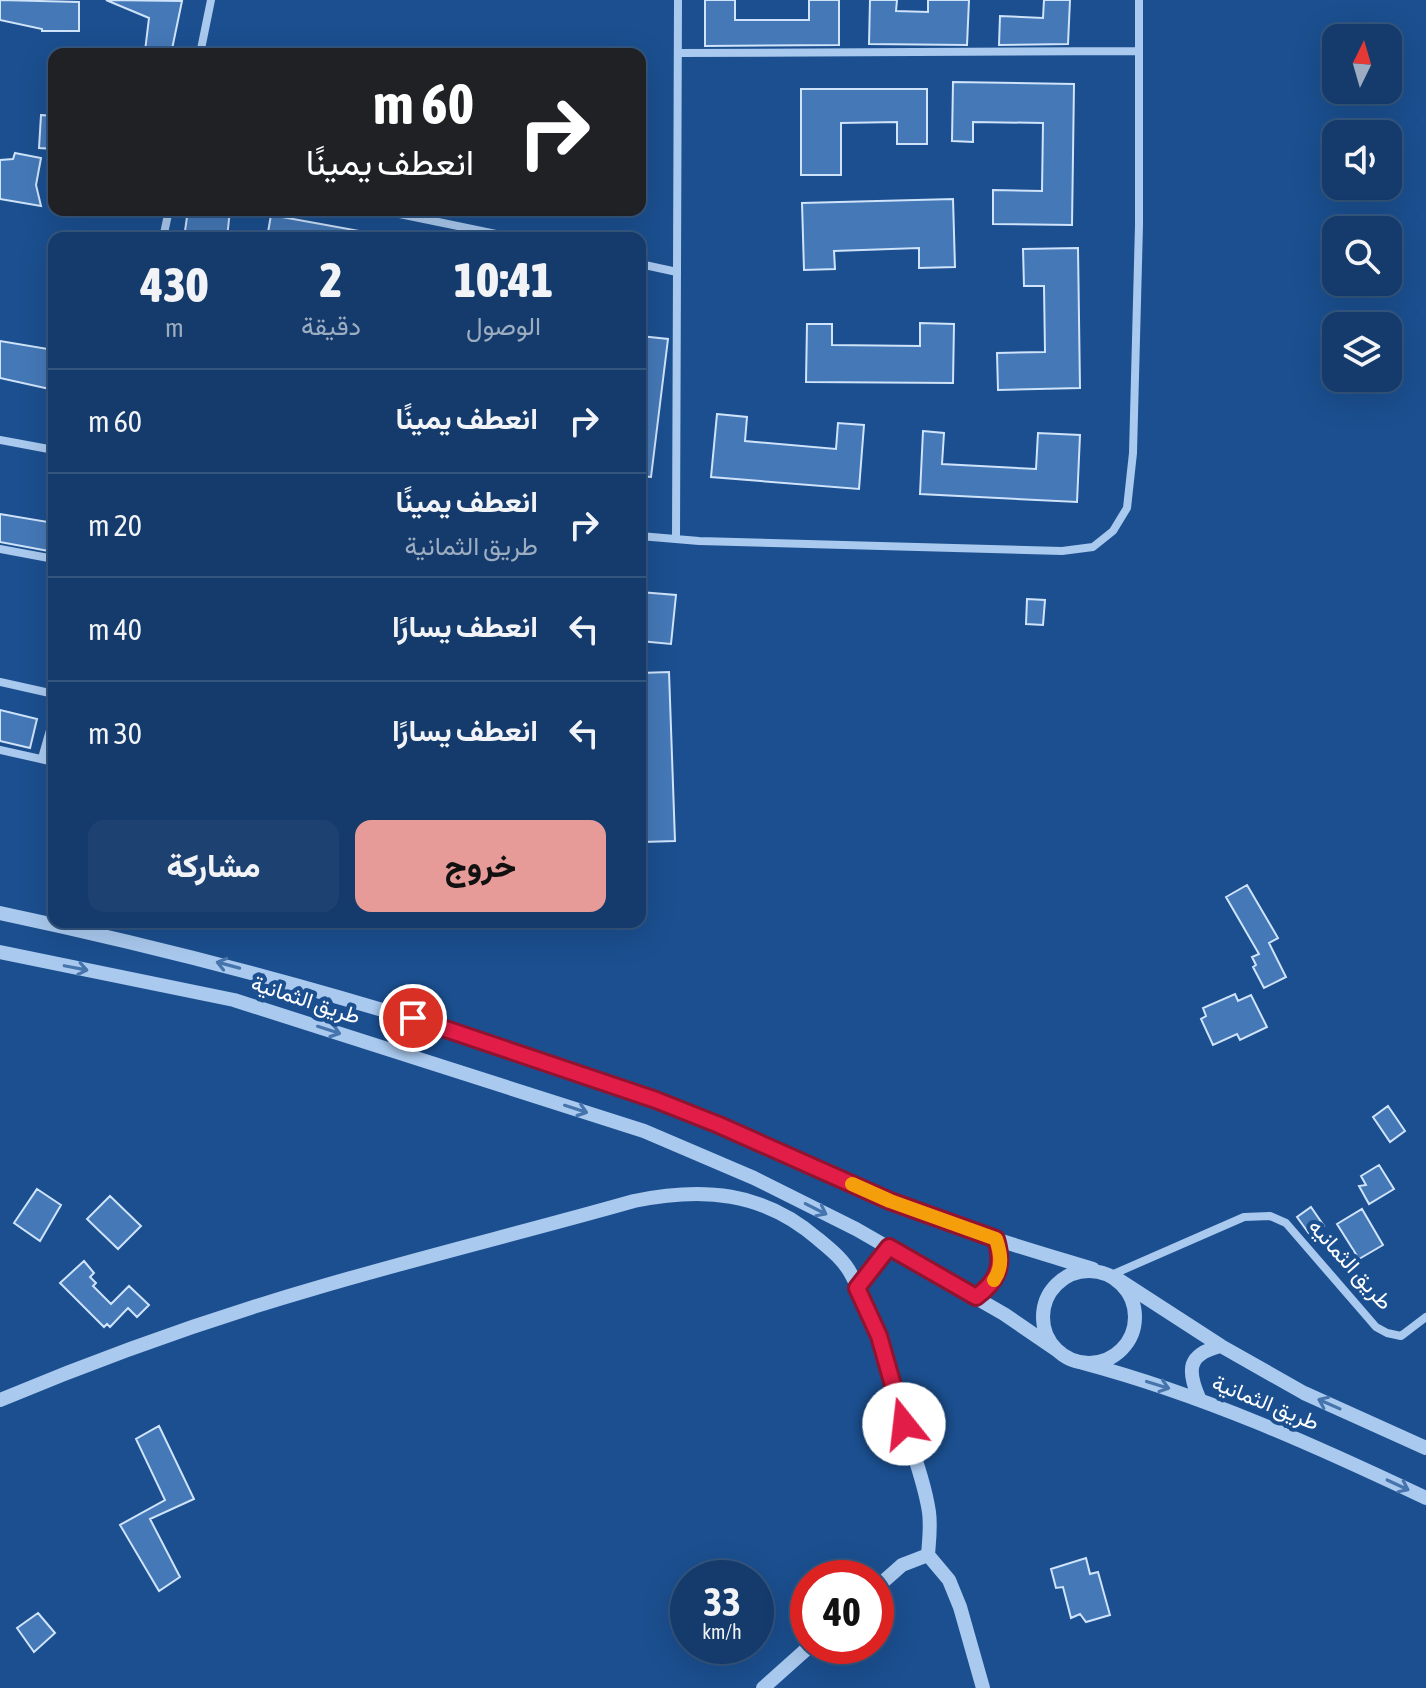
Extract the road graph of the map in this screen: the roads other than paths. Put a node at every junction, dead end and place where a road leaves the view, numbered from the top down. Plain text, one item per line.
1 (211, 0) edge
2 (678, 0) edge
3 (1139, 0) edge
4 (201, 48) edge
5 (1139, 51) junction
6 (678, 53) junction
7 (409, 216) edge
8 (487, 232) edge
9 (646, 265) edge
10 (677, 272) junction
11 (0, 440) edge
12 (48, 449) edge
13 (646, 536) edge
14 (676, 539) junction
15 (0, 549) edge
16 (48, 558) edge
17 (0, 682) edge
18 (48, 693) edge
19 (48, 737) edge
20 (0, 750) edge
21 (42, 758) junction
22 (48, 760) edge
23 (0, 913) edge
24 (48, 924) edge
25 (67, 928) edge
26 (0, 952) edge
27 (996, 1239) junction
28 (889, 1247) junction
29 (1093, 1269) junction
30 (1114, 1278) junction
31 (857, 1288) junction
32 (976, 1297) junction
33 (1426, 1317) edge
34 (1221, 1346) junction
35 (1061, 1353) junction
36 (1083, 1363) junction
37 (1199, 1398) junction
38 (0, 1400) edge
39 (1426, 1448) edge
40 (1426, 1498) edge
41 (928, 1555) junction
42 (894, 1572) edge
43 (790, 1664) edge
44 (763, 1688) edge
45 (983, 1688) edge

1 - 4 street
2 - 6 street
3 - 5 street
5 - 6 street
5 - 14 street
6 - 10 street
7 - 8 street
9 - 10 street
10 - 14 street
11 - 12 street
13 - 14 street
15 - 16 street
17 - 18 street
19 - 21 street
20 - 21 street
21 - 22 street
24 -> 23 street
27 -> 25 street
26 -> 28 street, طريق الثمانية
27 - 29 street
27 - 32 street
28 - 31 street
28 - 32 street, طريق الثمانية
29 - 30 street
29 - 35 street
30 - 33 street, طريق الثمانيه
30 - 34 street
30 - 36 street
31 - 38 street
31 - 41 street
32 - 35 street, طريق الثمانية
34 - 37 street
39 -> 34 street
35 - 36 street
36 -> 37 street, طريق الثمانية
37 -> 40 street, طريق الثمانية
41 - 42 street
41 - 45 street
43 - 44 street

